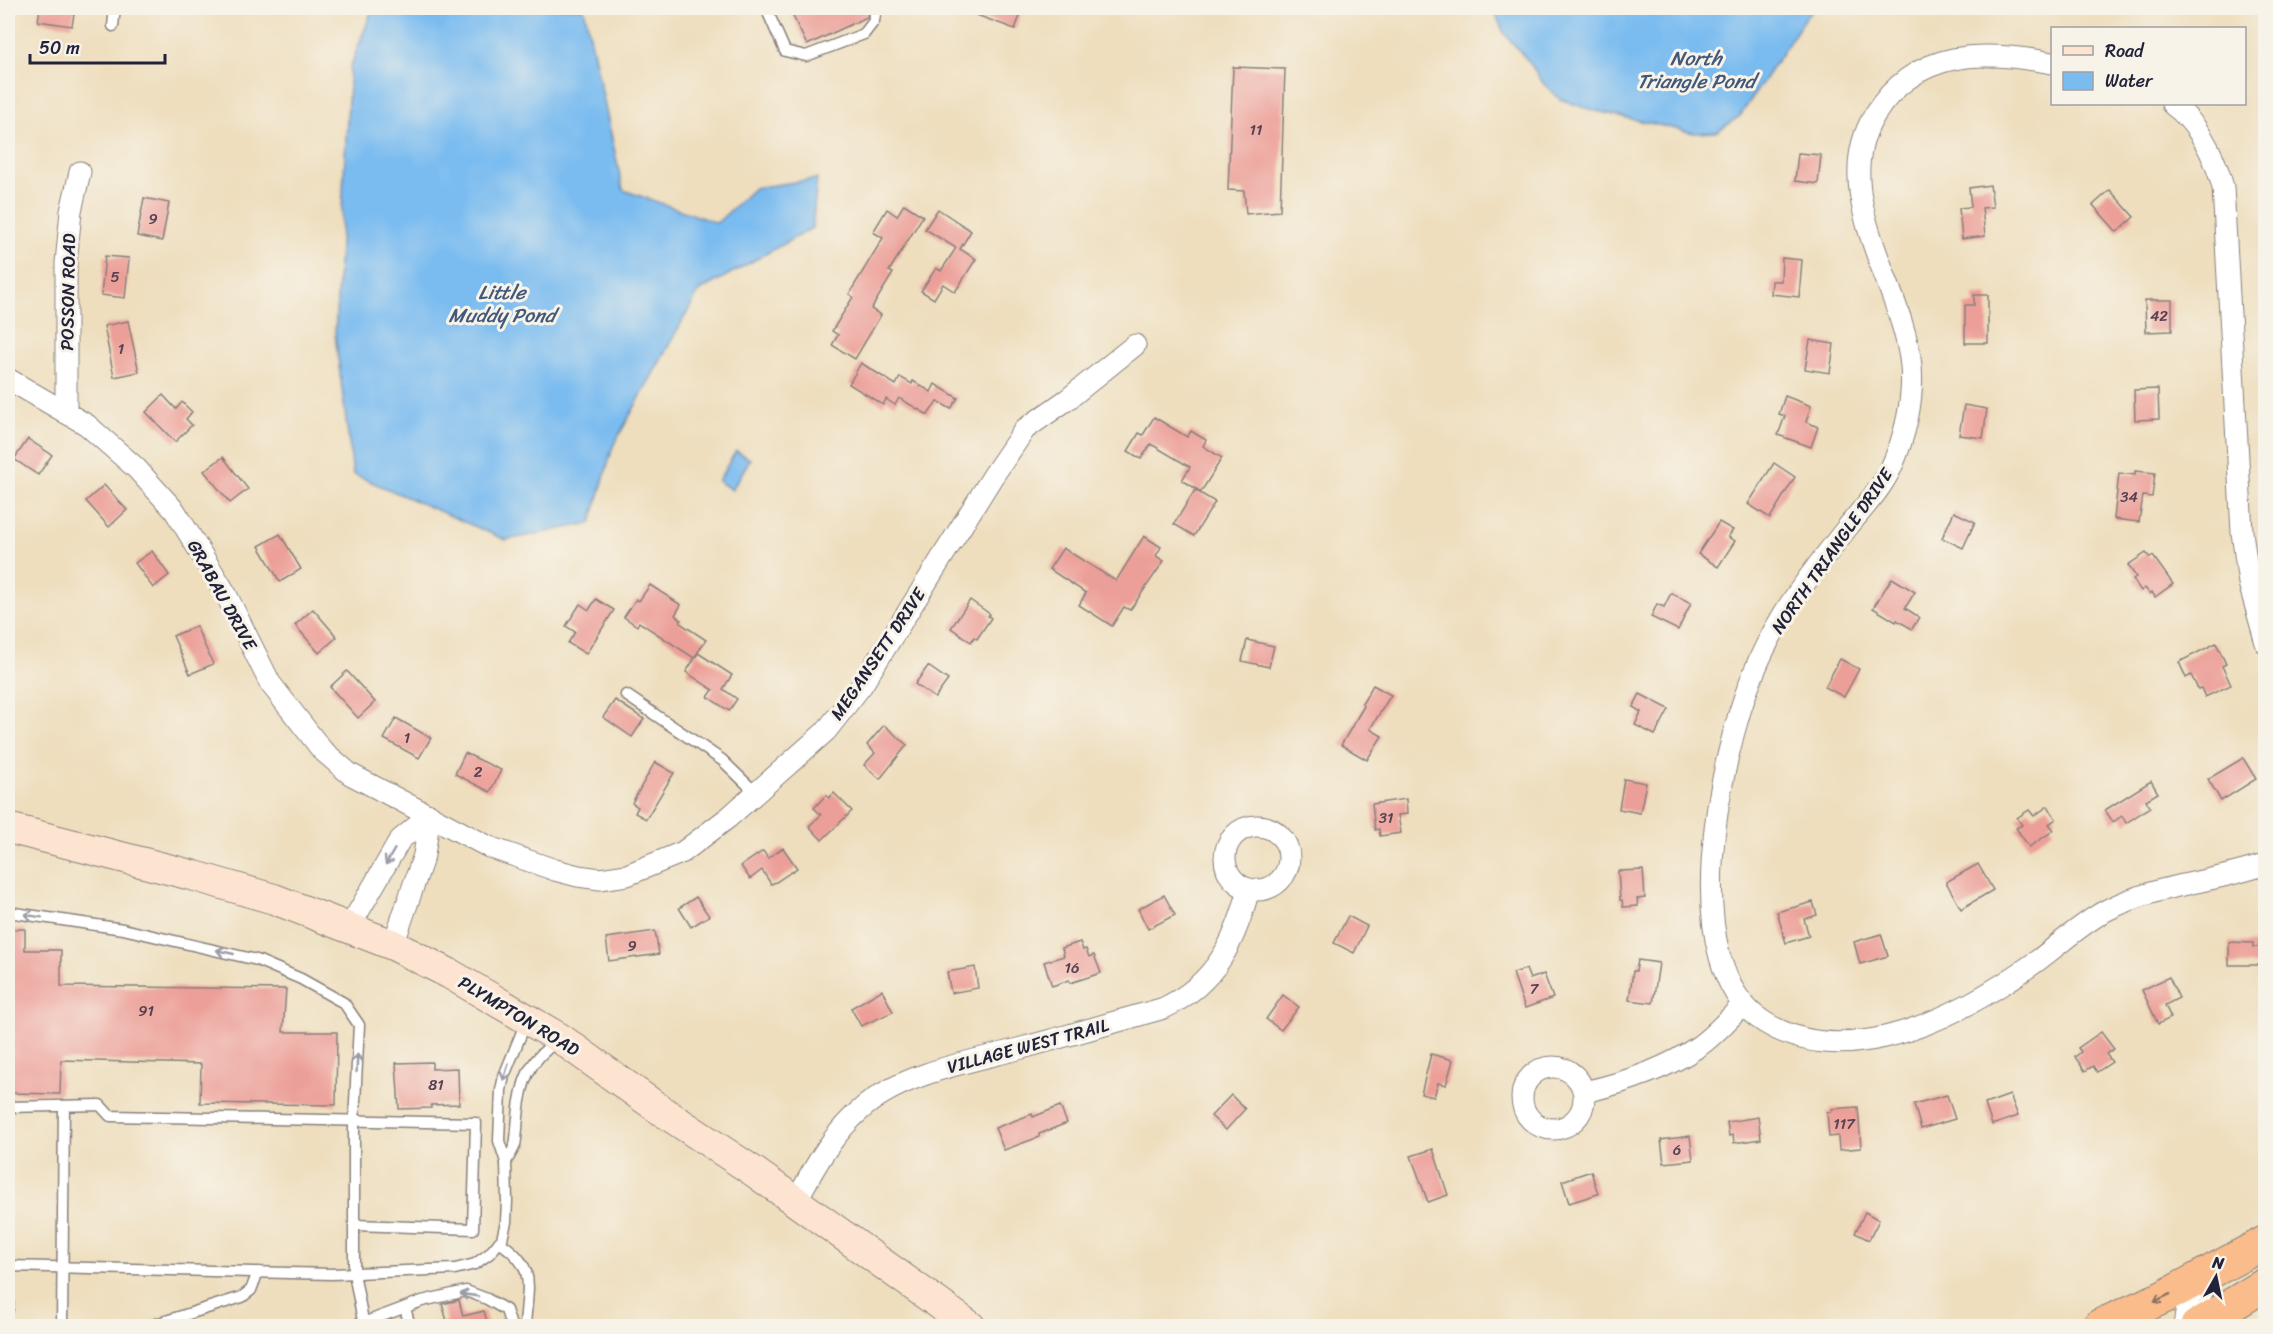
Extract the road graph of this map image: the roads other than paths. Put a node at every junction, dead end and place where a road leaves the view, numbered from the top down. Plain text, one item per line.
1 (115, 8) edge
2 (766, 8) edge
3 (876, 8) edge
4 (113, 26) dead end
5 (2051, 63) edge
6 (2173, 105) edge
7 (80, 172) dead end
8 (1136, 345) dead end
9 (8, 379) edge
10 (66, 412) junction
11 (2265, 643) edge
12 (626, 695) dead end
13 (756, 793) junction
14 (430, 815) junction
15 (8, 828) edge
16 (2265, 864) edge
17 (1249, 889) dead end
18 (8, 912) edge
19 (349, 928) junction
20 (393, 945) junction
21 (1743, 1005) junction
22 (528, 1018) junction
23 (561, 1039) junction
24 (1584, 1092) dead end
25 (64, 1106) junction
26 (8, 1107) edge
27 (354, 1121) junction
28 (506, 1162) junction
29 (796, 1202) junction
30 (354, 1225) junction
31 (499, 1242) junction
32 (2265, 1242) edge
33 (8, 1266) edge
34 (62, 1267) junction
35 (258, 1272) junction
36 (354, 1273) junction
37 (2209, 1274) junction
38 (8, 1275) edge
39 (2265, 1284) edge
40 (405, 1308) junction
41 (8, 1309) edge
42 (2106, 1323) edge
43 (363, 1325) edge
44 (62, 1326) edge
45 (150, 1326) edge
46 (411, 1326) edge
47 (511, 1326) edge
48 (525, 1326) edge
49 (970, 1326) edge
50 (2146, 1326) edge
51 (2187, 1326) edge
52 (2197, 1326) edge

1 - 4 lane
2 - 3 lane
5 - 21 street, NORTH TRIANGLE DRIVE
6 - 11 street
7 - 10 street, POSSON ROAD
8 - 13 street, MEGANSETT DRIVE
9 - 10 street, GRABAU DRIVE
10 - 14 street, GRABAU DRIVE
12 - 13 lane
13 - 14 street, MEGANSETT DRIVE
14 -> 19 street
14 - 20 street
15 - 19 main road, PLYMPTON ROAD
16 - 21 street, NORTH TRIANGLE DRIVE
17 - 29 street, VILLAGE WEST TRAIL
27 -> 18 lane
19 - 20 main road, PLYMPTON ROAD
20 - 22 main road, PLYMPTON ROAD
21 - 24 street
22 - 23 main road, PLYMPTON ROAD
22 -> 28 lane
23 - 28 lane
23 - 29 main road, PLYMPTON ROAD
25 - 26 lane
25 - 27 lane
25 - 34 lane
27 - 30 lane
27 - 30 lane
28 - 31 lane
29 - 49 main road, PLYMPTON ROAD
30 - 36 lane
31 - 36 lane
31 - 48 lane
32 - 37 highway
33 - 34 lane
34 - 35 lane
34 - 44 lane
35 - 36 lane
35 - 45 lane
36 - 43 lane
37 -> 42 highway
37 - 51 street
38 - 41 lane
39 - 52 highway
40 - 43 lane
40 - 46 lane
47 -> 40 lane
42 - 50 street

